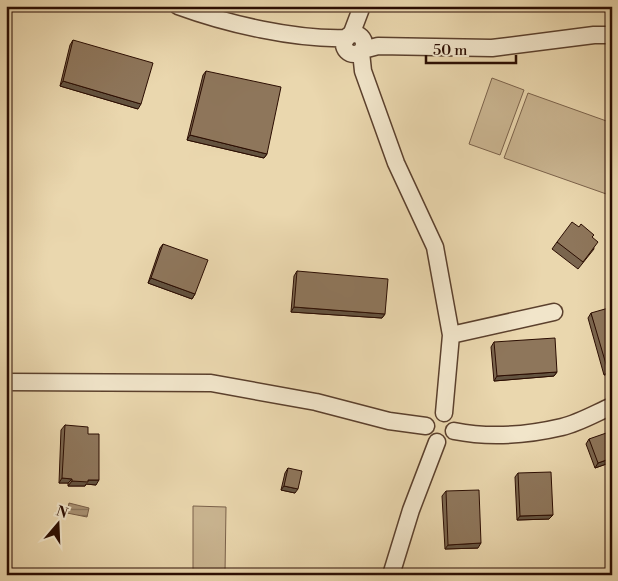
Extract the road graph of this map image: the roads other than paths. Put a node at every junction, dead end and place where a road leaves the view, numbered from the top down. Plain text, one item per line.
1 (178, 6) edge
2 (362, 8) edge
3 (612, 35) edge
4 (355, 43) junction
5 (554, 312) dead end
6 (450, 335) junction
7 (6, 382) edge
8 (612, 406) edge
9 (444, 413) junction
10 (426, 426) junction
11 (454, 431) junction
12 (437, 442) junction
13 (391, 575) edge

1 - 4 street
2 - 4 street
3 - 4 street
4 - 6 street
5 - 6 street
6 - 9 street
7 - 10 street
8 - 11 street
9 - 10 street
9 - 11 street
10 - 12 street
11 - 12 street
12 - 13 street

